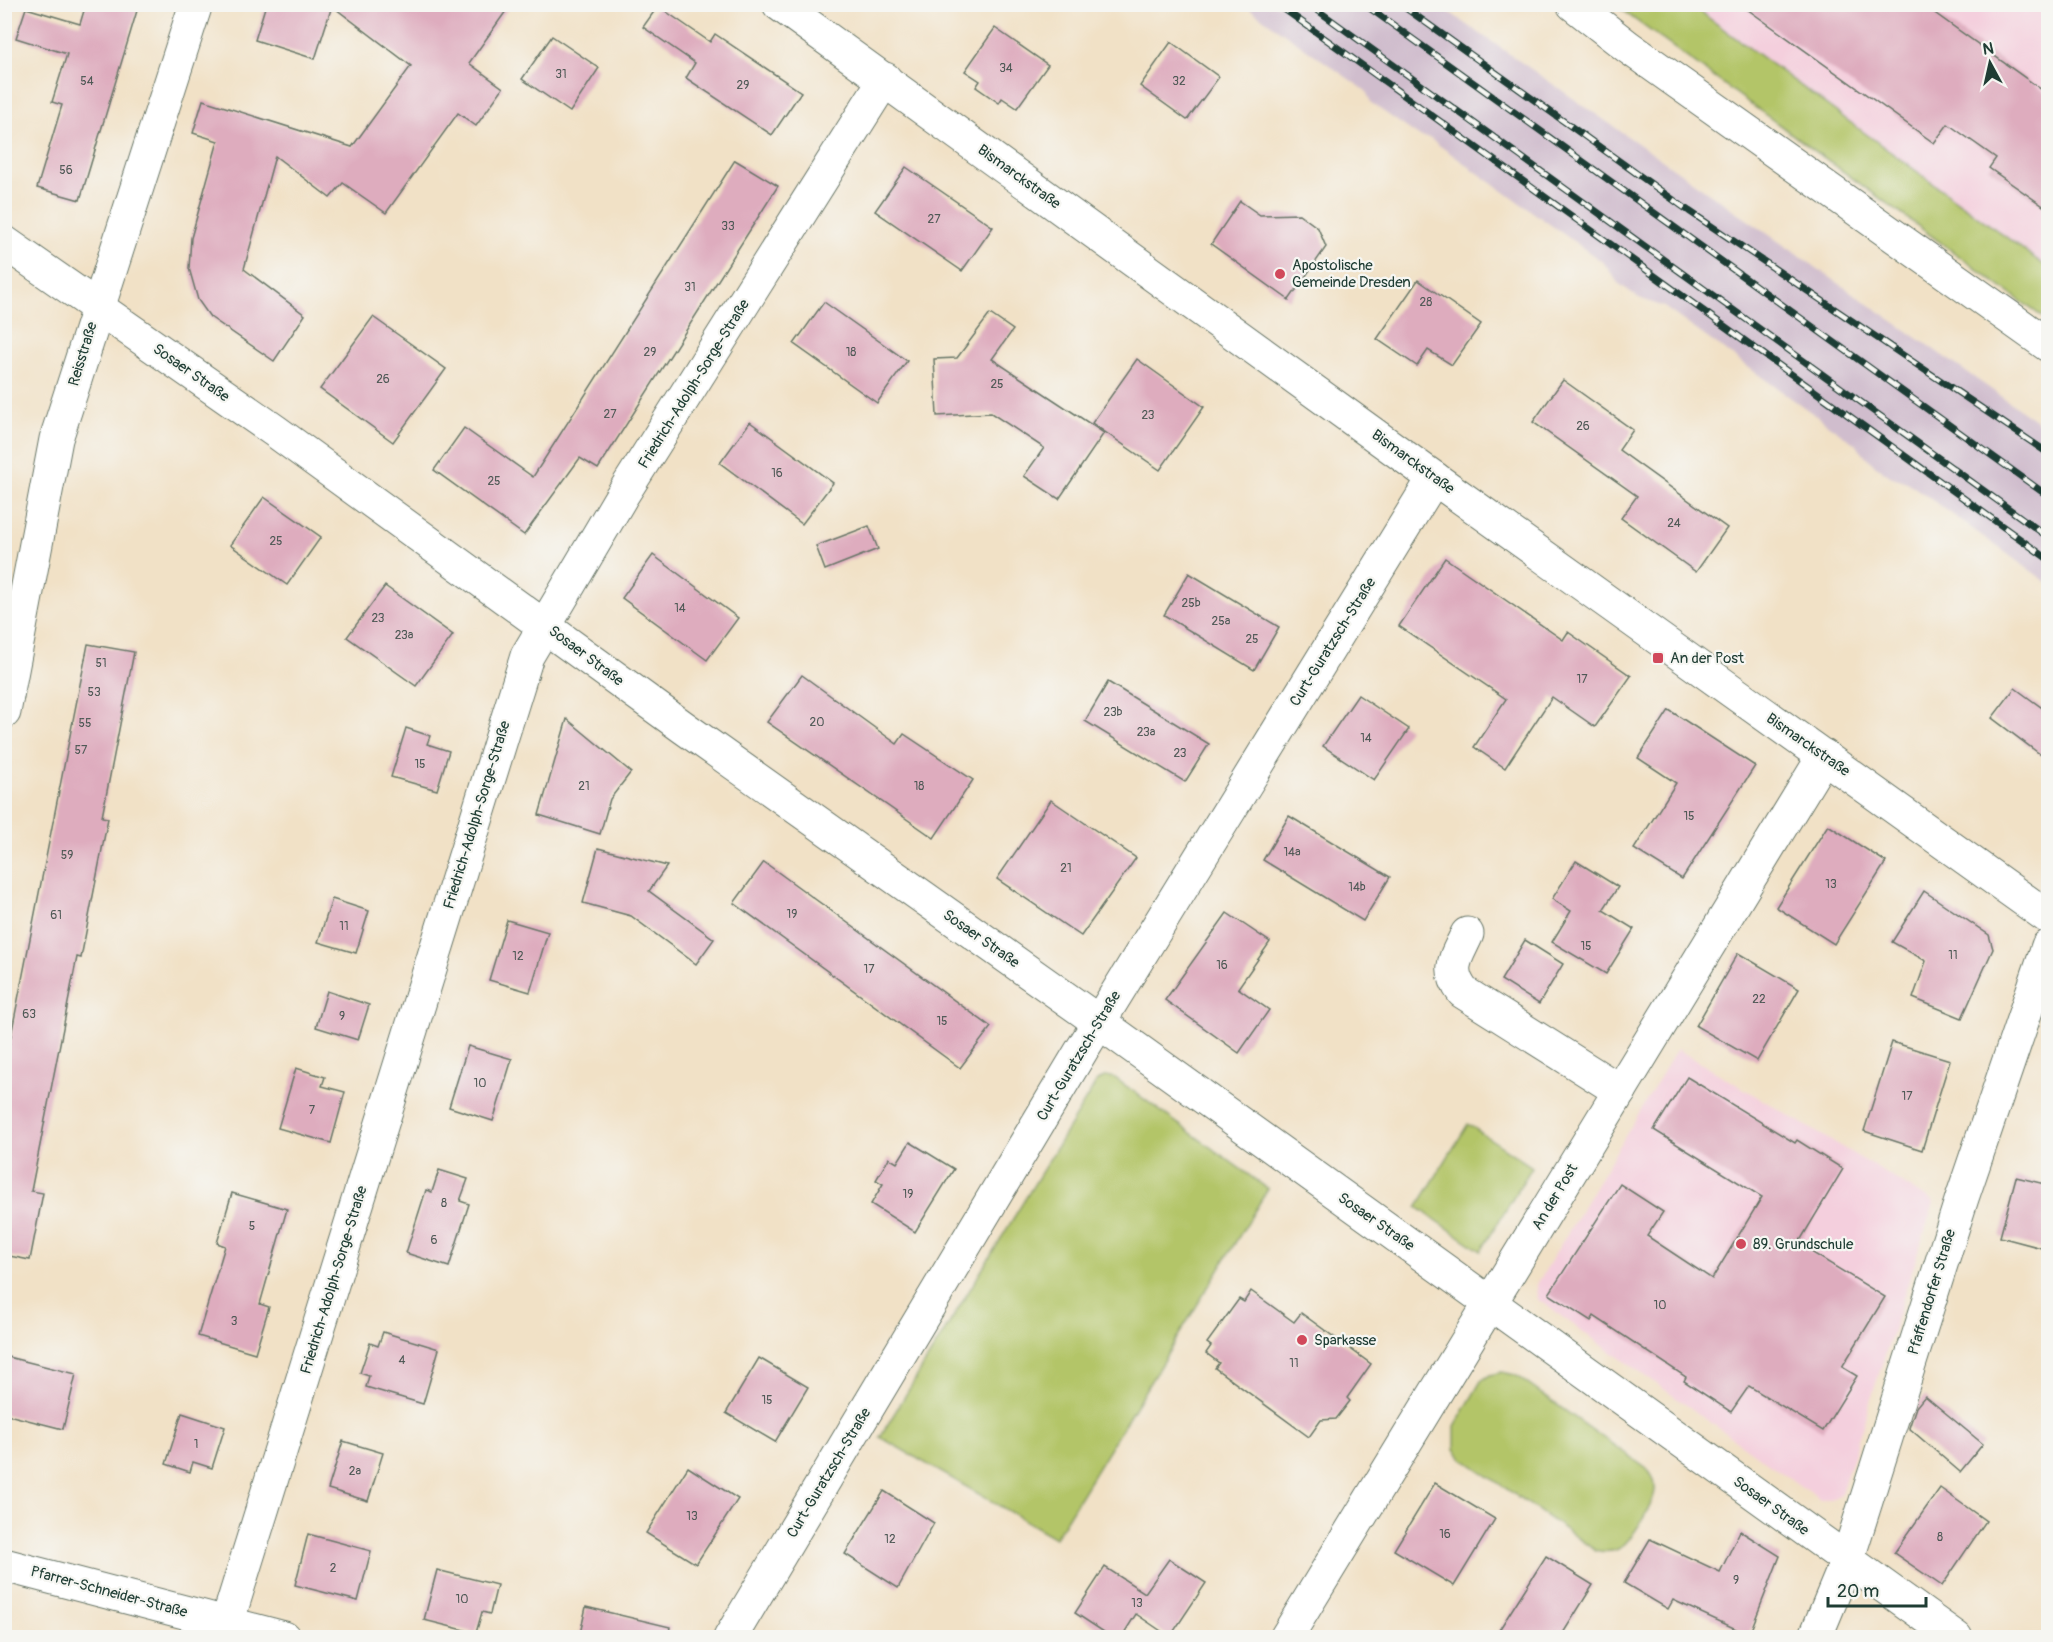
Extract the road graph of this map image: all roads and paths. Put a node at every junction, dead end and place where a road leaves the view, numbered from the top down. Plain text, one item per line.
1 (196, 4) edge
2 (779, 4) edge
3 (1573, 4) edge
4 (885, 80) junction
5 (4, 242) edge
6 (97, 307) junction
7 (2049, 345) edge
8 (1434, 478) junction
9 (544, 624) junction
10 (12, 634) edge
11 (4, 712) edge
12 (1824, 756) junction
13 (2049, 916) edge
14 (1467, 933) dead end
15 (2049, 946) edge
16 (1099, 1022) junction
17 (1620, 1090) junction
18 (1491, 1303) junction
19 (1847, 1561) junction
20 (4, 1565) edge
21 (227, 1623) junction
22 (284, 1638) edge
23 (730, 1638) edge
24 (1286, 1638) edge
25 (1815, 1638) edge
26 (1956, 1638) edge

1 - 6 street, Reisstraße
2 - 4 street, Bismarckstraße
3 - 7 street
4 - 8 street, Bismarckstraße
4 - 9 street, Friedrich-Adolph-Sorge-Straße
5 - 6 street, Sosaer Straße
6 - 9 street, Sosaer Straße
6 - 10 street, Reisstraße
8 - 12 street, Bismarckstraße
8 - 16 street, Curt-Guratzsch-Straße
9 - 16 street, Sosaer Straße
9 - 21 street, Friedrich-Adolph-Sorge-Straße
10 - 11 street, Reisstraße
12 - 13 street, Bismarckstraße
12 - 17 street, An der Post
14 - 17 street
15 - 19 street, Pfaffendorfer Straße
16 - 18 street, Sosaer Straße
16 - 23 street, Curt-Guratzsch-Straße
17 - 18 street, An der Post
18 - 19 street, Sosaer Straße
18 - 24 street, An der Post
19 - 25 street, Pfaffendorfer Straße
19 - 26 street, Sosaer Straße
20 - 21 street, Pfarrer-Schneider-Straße
21 - 22 street, Pfarrer-Schneider-Straße

